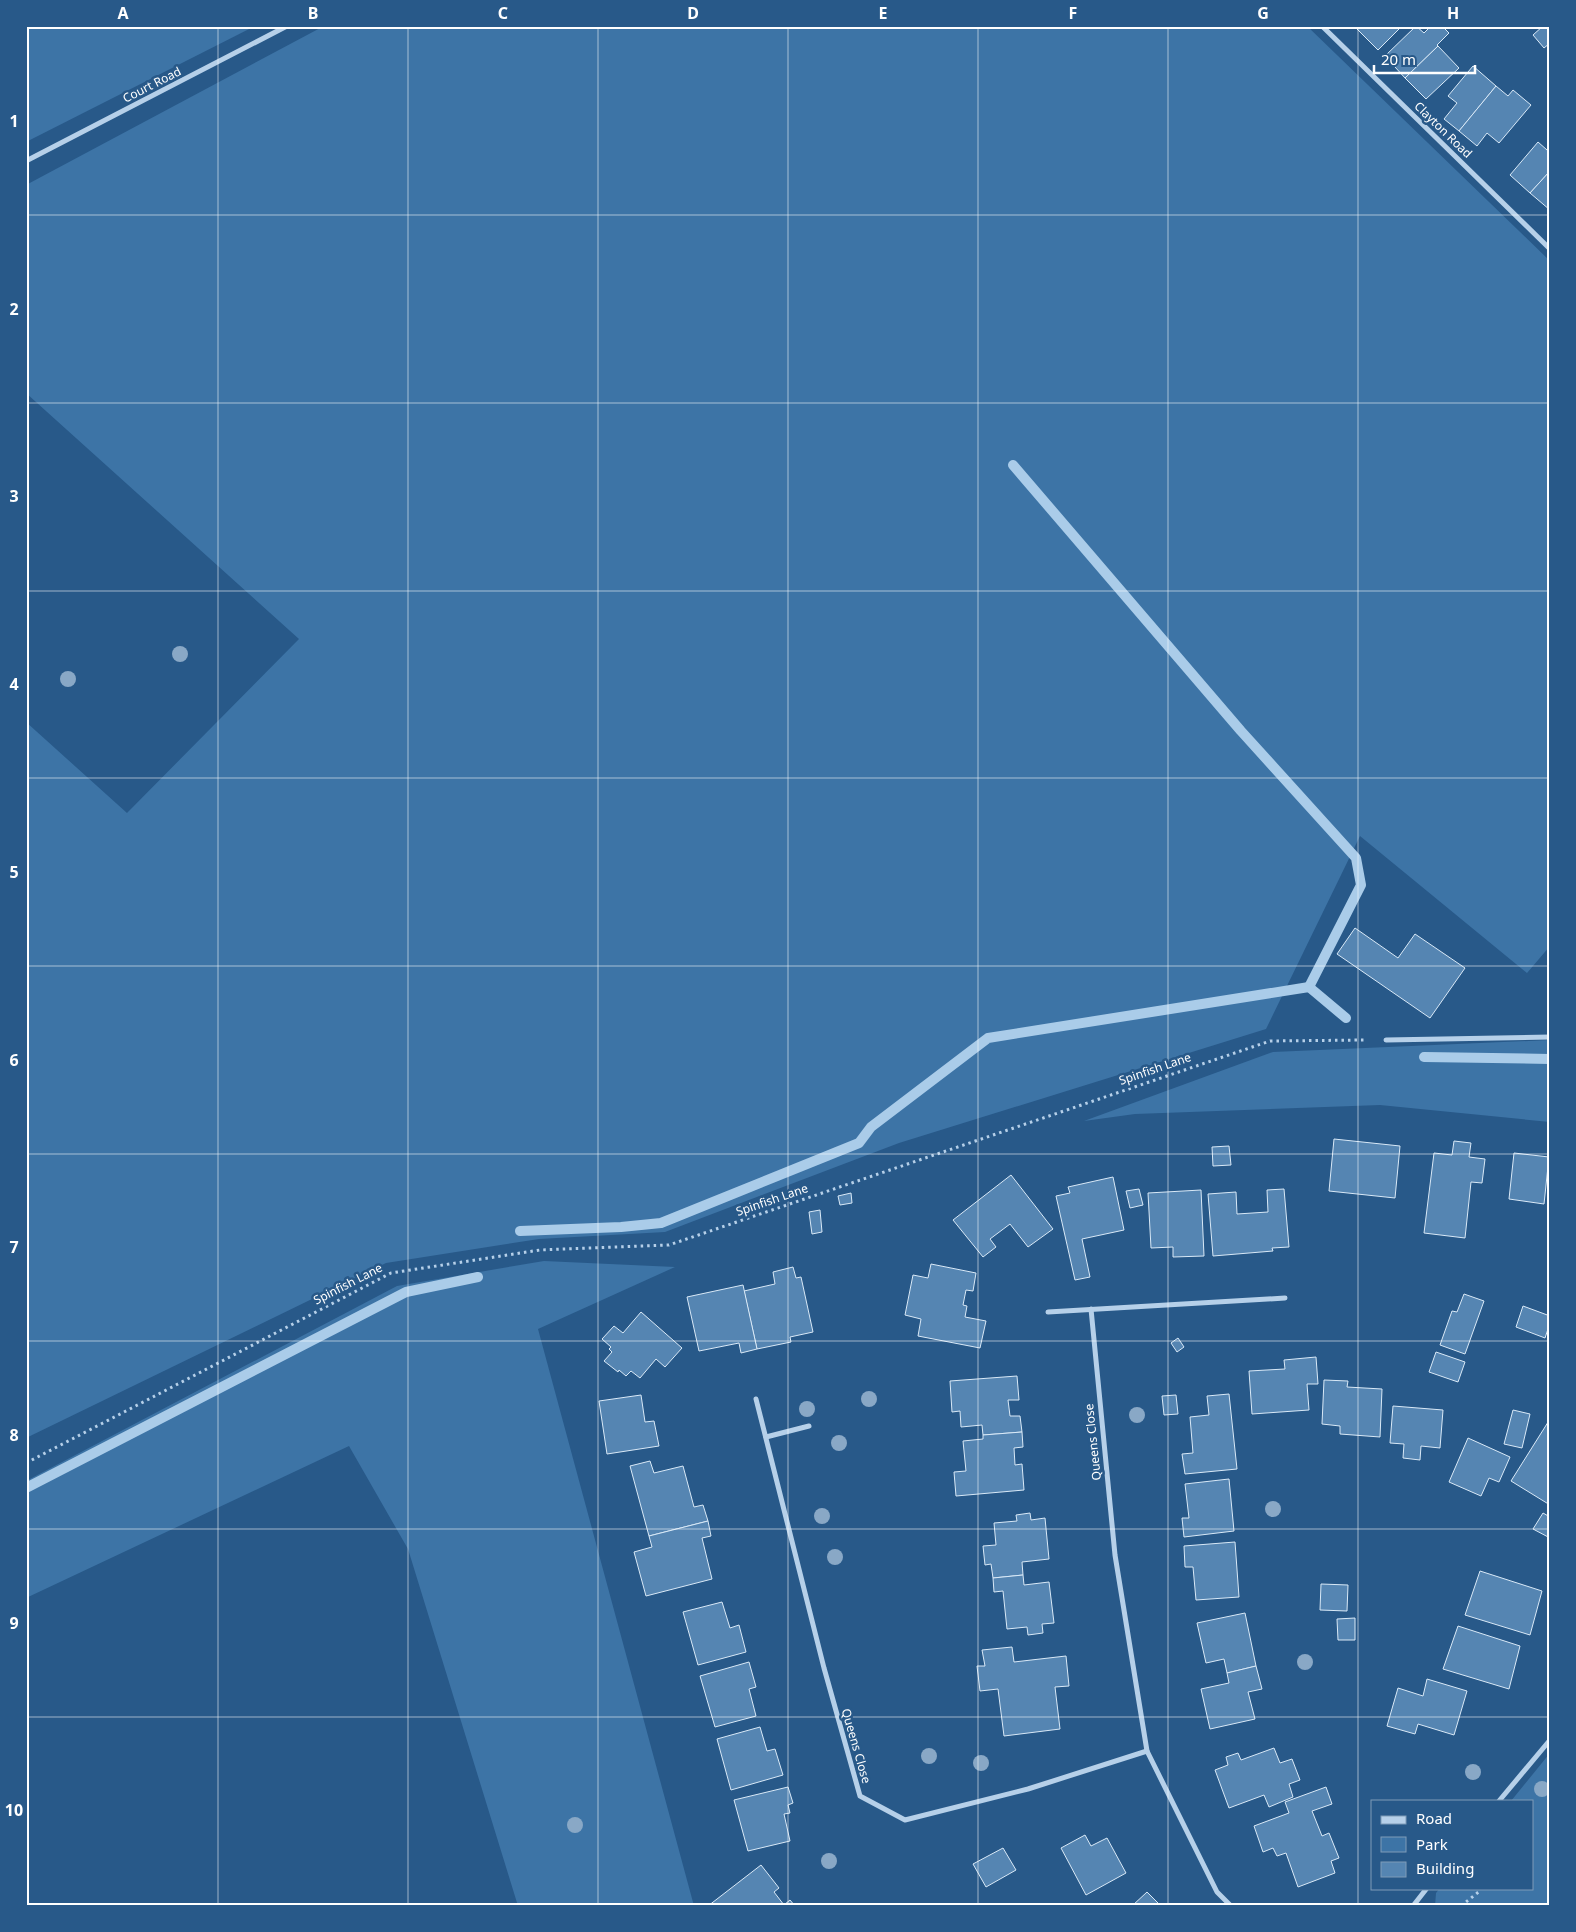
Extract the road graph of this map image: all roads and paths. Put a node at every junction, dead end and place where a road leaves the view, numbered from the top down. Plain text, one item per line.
1 (287, 26) edge
2 (1322, 26) edge
3 (26, 161) edge
4 (1550, 249) edge
5 (1550, 1037) edge
6 (1386, 1040) joint
7 (1285, 1298) dead end
8 (1091, 1309) junction
9 (1048, 1312) dead end
10 (756, 1399) dead end
11 (809, 1426) dead end
12 (766, 1437) junction
13 (26, 1463) edge
14 (1550, 1740) edge
15 (1147, 1750) junction
16 (1500, 1800) edge
17 (1425, 1890) edge
18 (1481, 1890) dead end
19 (1231, 1906) edge
20 (1412, 1906) edge
21 (1460, 1906) edge

1 - 3 street, Court Road
2 - 4 street, Clayton Road
5 - 6 street
6 - 13 path, Spinfish Lane
7 - 8 street
8 - 9 street
8 - 15 street, Queens Close
10 - 12 street, Queens Close
11 - 12 street
12 - 15 street, Queens Close
14 - 16 street
15 - 19 street, Queens Close
17 - 20 street
18 - 21 path

